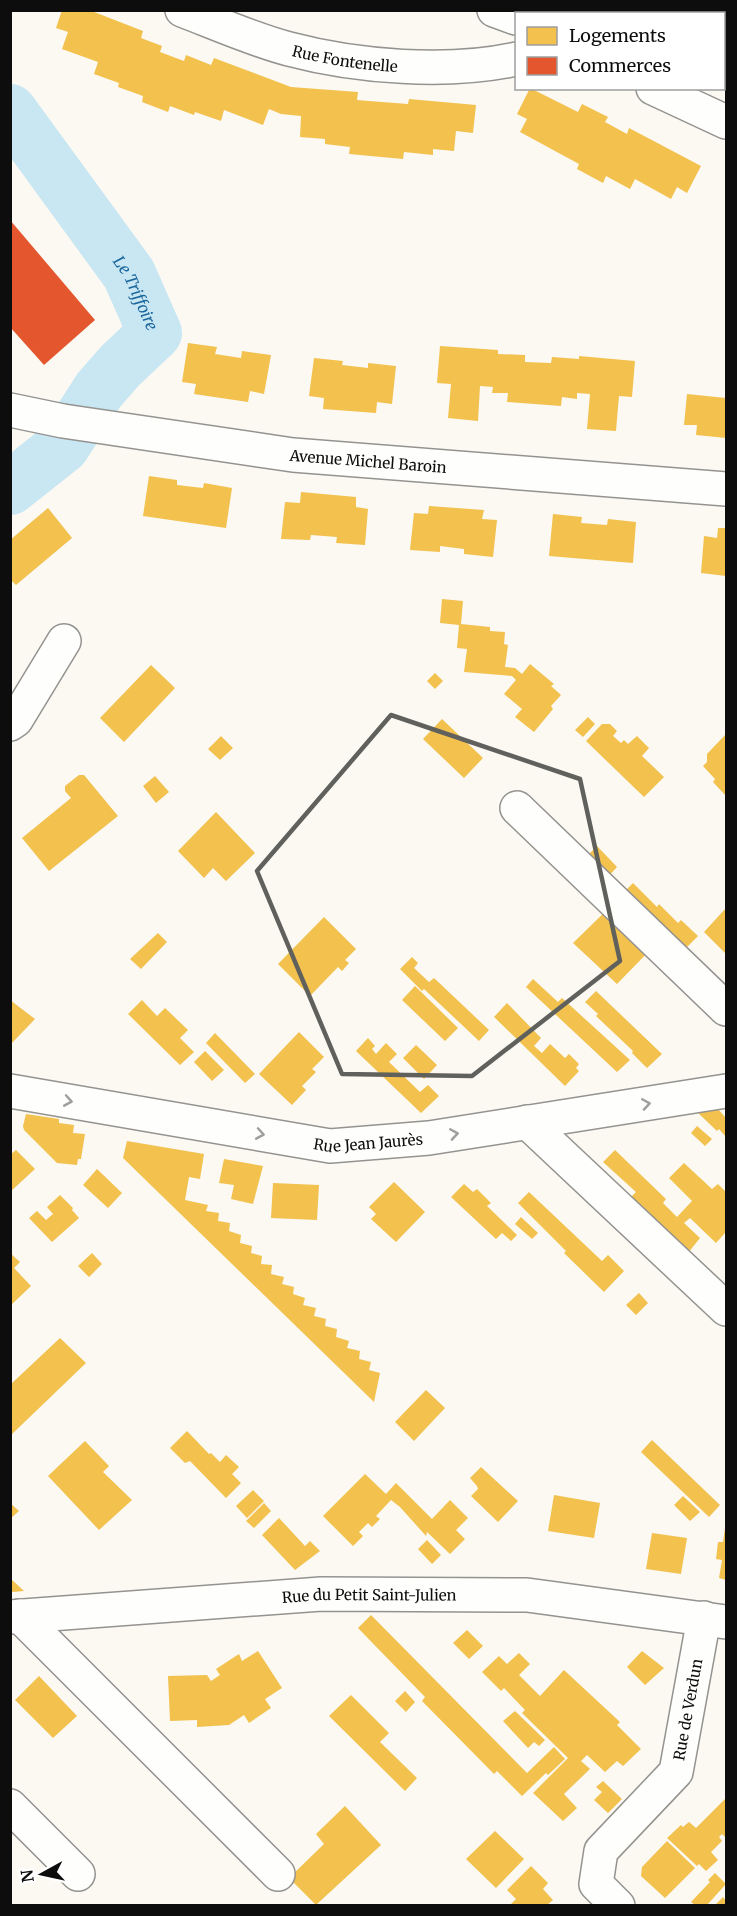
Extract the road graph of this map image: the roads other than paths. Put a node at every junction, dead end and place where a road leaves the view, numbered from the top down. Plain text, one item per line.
1 (182, 10) edge
2 (494, 10) edge
3 (515, 18) edge
4 (515, 59) edge
5 (657, 90) edge
6 (726, 122) edge
7 (10, 410) edge
8 (726, 489) edge
9 (64, 640) dead end
10 (10, 724) edge
11 (517, 808) dead end
12 (726, 1009) edge
13 (10, 1091) edge
14 (726, 1091) edge
15 (527, 1122) junction
16 (726, 1309) edge
17 (16, 1616) edge
18 (715, 1620) edge
19 (10, 1806) edge
20 (78, 1874) dead end
21 (278, 1874) dead end
22 (618, 1905) edge

1 - 4 street, Rue Fontenelle
2 - 3 street
5 - 6 street
7 - 8 street, Avenue Michel Baroin
9 - 10 street
11 - 12 street
13 -> 15 street, Rue Jean Jaurès
15 -> 14 street, Rue Jean Jaurès
15 - 16 street
17 - 18 street, Rue du Petit Saint-Julien
17 - 21 street
18 - 22 street, Rue de Verdun
19 - 20 street

